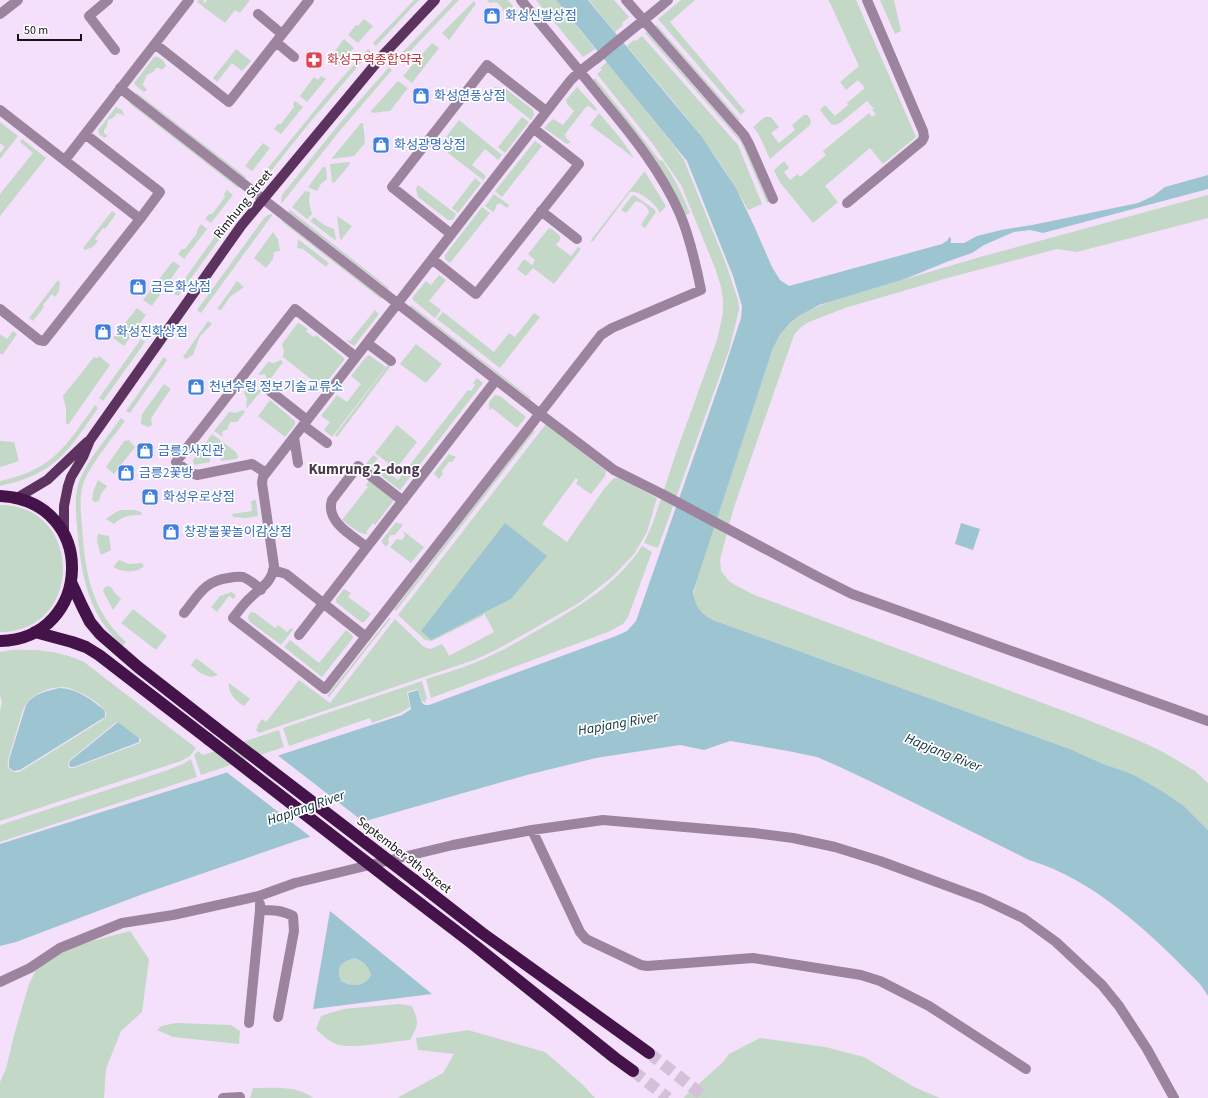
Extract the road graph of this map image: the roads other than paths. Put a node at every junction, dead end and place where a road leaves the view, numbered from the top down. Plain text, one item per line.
1 (18, 0) edge
2 (108, 0) edge
3 (189, 0) edge
4 (309, 0) edge
5 (435, 0) edge
6 (521, 0) edge
7 (626, 0) edge
8 (668, 0) edge
9 (868, 0) edge
10 (0, 14) edge
11 (258, 14) dead end
12 (644, 20) junction
13 (282, 34) junction
14 (276, 42) junction
15 (155, 44) junction
16 (115, 50) dead end
17 (294, 58) dead end
18 (580, 72) junction
19 (120, 88) junction
20 (0, 110) edge
21 (546, 112) junction
22 (533, 128) junction
23 (85, 134) junction
24 (65, 160) junction
25 (263, 199) junction
26 (773, 199) dead end
27 (847, 203) dead end
28 (541, 211) junction
29 (140, 219) junction
30 (451, 234) junction
31 (577, 239) dead end
32 (432, 259) junction
33 (397, 303) junction
34 (0, 309) edge
35 (367, 343) junction
36 (356, 357) junction
37 (391, 361) dead end
38 (496, 380) junction
39 (270, 391) dead end
40 (540, 414) junction
41 (305, 422) junction
42 (294, 437) junction
43 (90, 440) junction
44 (327, 443) dead end
45 (298, 463) dead end
46 (266, 473) junction
47 (0, 496) edge
48 (17, 498) junction
49 (403, 501) junction
50 (64, 534) junction
51 (367, 547) junction
52 (273, 570) junction
53 (71, 582) junction
54 (261, 590) junction
55 (324, 603) junction
56 (184, 613) dead end
57 (35, 632) junction
58 (299, 635) dead end
59 (366, 636) junction
60 (0, 641) edge
61 (1208, 721) edge
62 (532, 830) junction
63 (259, 896) junction
64 (260, 910) junction
65 (0, 982) edge
66 (278, 1017) dead end
67 (249, 1023) dead end
68 (649, 1053) tunnel mouth
69 (1026, 1069) dead end
70 (633, 1070) tunnel mouth
71 (240, 1097) dead end
72 (223, 1098) edge
73 (1174, 1098) edge

1 - 10 street
2 - 16 street
3 - 15 street
4 - 13 street
5 - 25 main road, Rimhung Street
6 - 18 street
7 - 12 street
8 - 12 street
9 - 27 street
11 - 13 street
12 - 18 street
12 - 26 street
13 - 14 street
14 - 15 street
14 - 17 street
15 - 19 street
18 - 21 street
18 - 40 street
19 - 23 street
19 - 25 street
20 - 24 street
21 - 22 street
21 - 30 street
22 - 28 street
22 - 30 street
23 - 24 street
23 - 29 street
24 - 29 street
25 - 33 street
25 - 43 main road, Rimhung Street
28 - 31 street
28 - 32 street
29 - 34 street
30 - 32 street
32 - 33 street
33 - 35 street
33 - 38 street
35 - 36 street
35 - 37 street
36 - 41 street
36 - 46 street
38 - 40 street
38 - 49 street
39 - 41 street
40 - 59 street
40 - 61 street
41 - 42 street
41 - 44 street
42 - 45 street
42 - 46 street
43 - 48 main road, Rimhung Street
43 - 50 main road, Rimhung Street
46 - 52 street
47 - 48 highway
48 - 50 highway
49 - 51 street
49 - 51 street
50 - 53 highway
51 - 55 street
52 - 54 street
52 - 55 street
53 - 57 highway
53 - 68 highway, September 9th Street, bridge
54 - 56 street
54 - 59 street
55 - 58 street
55 - 59 street
57 - 60 highway
57 - 70 highway, bridge
62 - 63 street
62 - 69 street
62 - 73 street
63 - 64 street
63 - 65 street
64 - 66 street
64 - 67 street
71 - 72 street

